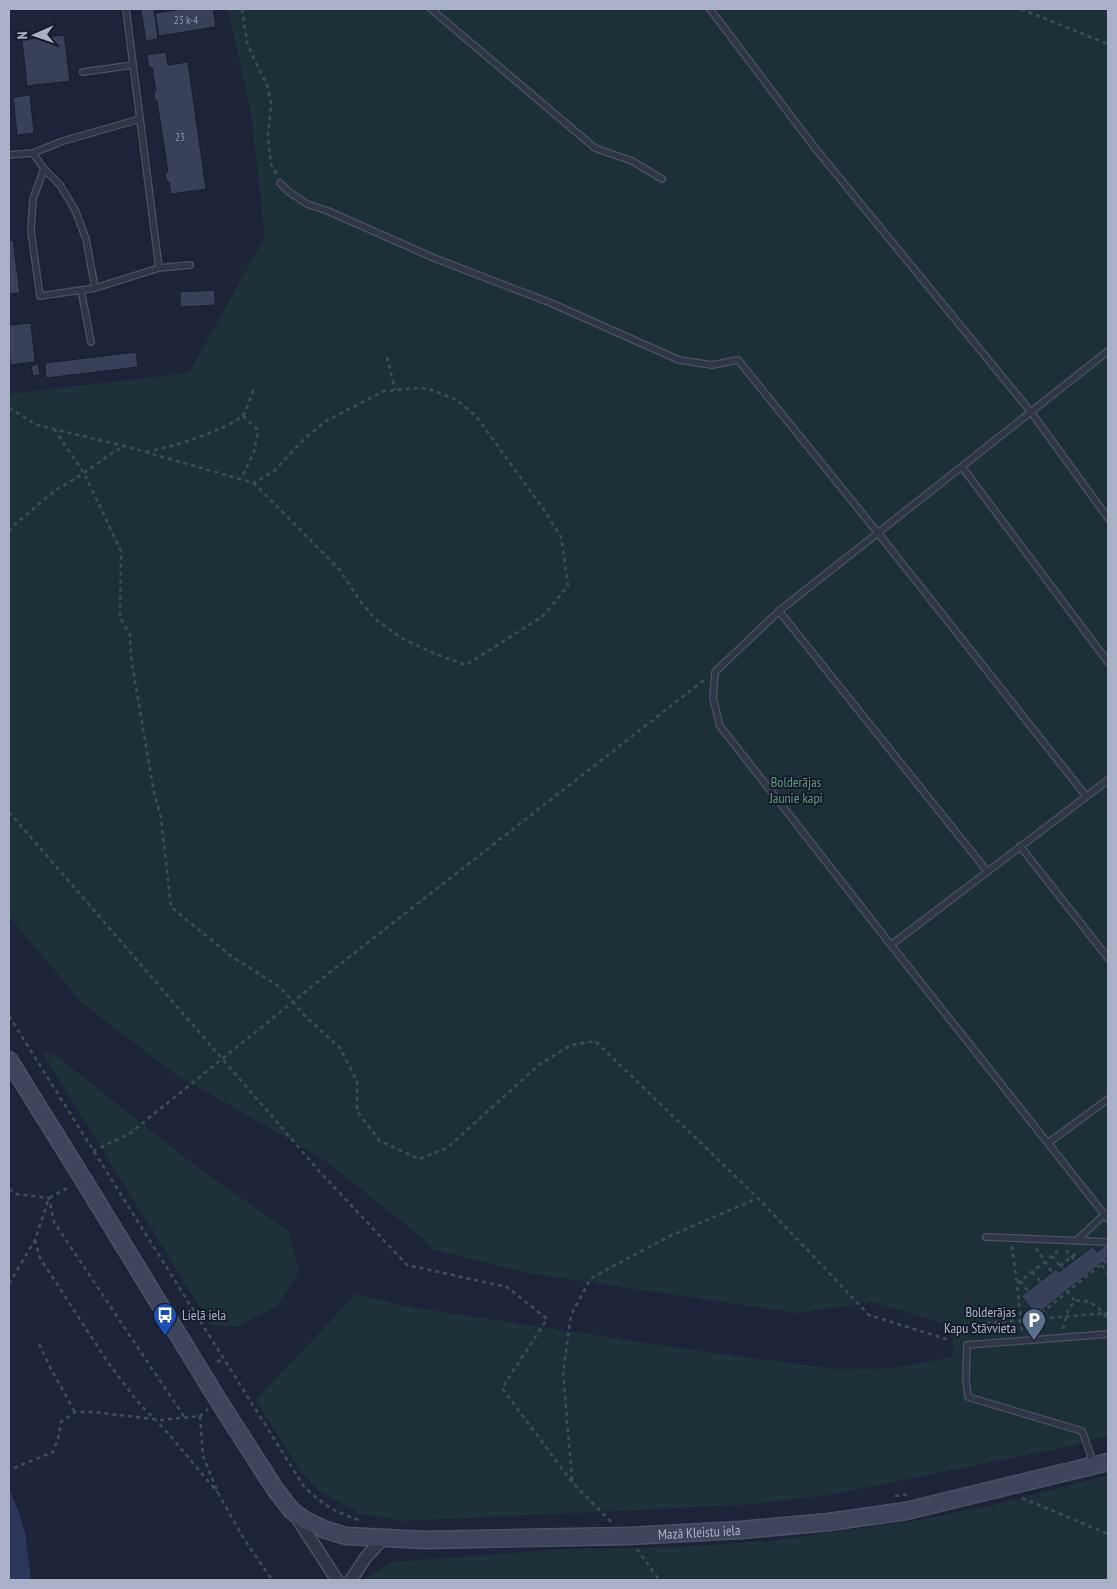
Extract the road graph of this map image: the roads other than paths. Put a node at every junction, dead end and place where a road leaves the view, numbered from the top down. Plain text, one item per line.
1 (126, 9) edge
2 (431, 9) edge
3 (710, 9) edge
4 (133, 65) junction
5 (83, 72) dead end
6 (140, 119) junction
7 (33, 153) junction
8 (9, 155) edge
9 (44, 169) junction
10 (662, 179) dead end
11 (280, 183) road end
12 (190, 265) dead end
13 (159, 268) junction
14 (94, 288) junction
15 (81, 290) junction
16 (90, 342) dead end
17 (1108, 351) edge
18 (1031, 412) junction
19 (962, 467) junction
20 (1108, 518) edge
21 (878, 533) junction
22 (779, 611) junction
23 (1108, 662) edge
24 (1108, 780) edge
25 (1086, 796) junction
26 (1020, 846) junction
27 (987, 871) junction
28 (891, 945) junction
29 (1108, 958) edge
30 (9, 1060) edge
31 (1108, 1099) edge
32 (1048, 1143) junction
33 (1107, 1217) edge
34 (986, 1237) dead end
35 (1076, 1241) junction
36 (1108, 1242) edge
37 (1108, 1334) edge
38 (1100, 1464) edge
39 (292, 1510) junction
40 (383, 1539) junction
41 (337, 1580) edge
42 (351, 1580) edge

1 - 4 lane
2 - 10 lane
3 - 18 lane
4 - 5 lane
4 - 6 lane
6 - 7 lane
6 - 13 lane
7 - 8 lane
7 - 9 lane
9 - 14 lane
9 - 15 lane
11 - 21 lane
12 - 13 lane
13 - 14 lane
14 - 15 lane
15 - 16 lane
17 - 18 lane
18 - 19 lane
18 - 20 lane
19 - 21 lane
19 - 23 lane
21 - 22 lane
21 - 25 lane
22 - 27 lane
22 - 28 lane
24 - 25 lane
25 - 26 lane
26 - 27 lane
26 - 29 lane
27 - 28 lane
28 - 32 lane
30 - 39 main road
31 - 32 lane
32 - 33 lane
33 - 35 lane
34 - 35 lane
35 - 36 lane
37 - 38 lane
38 - 40 main road, Mazā Kleistu iela
39 - 40 main road, Mazā Kleistu iela
39 - 41 street
40 - 42 street

